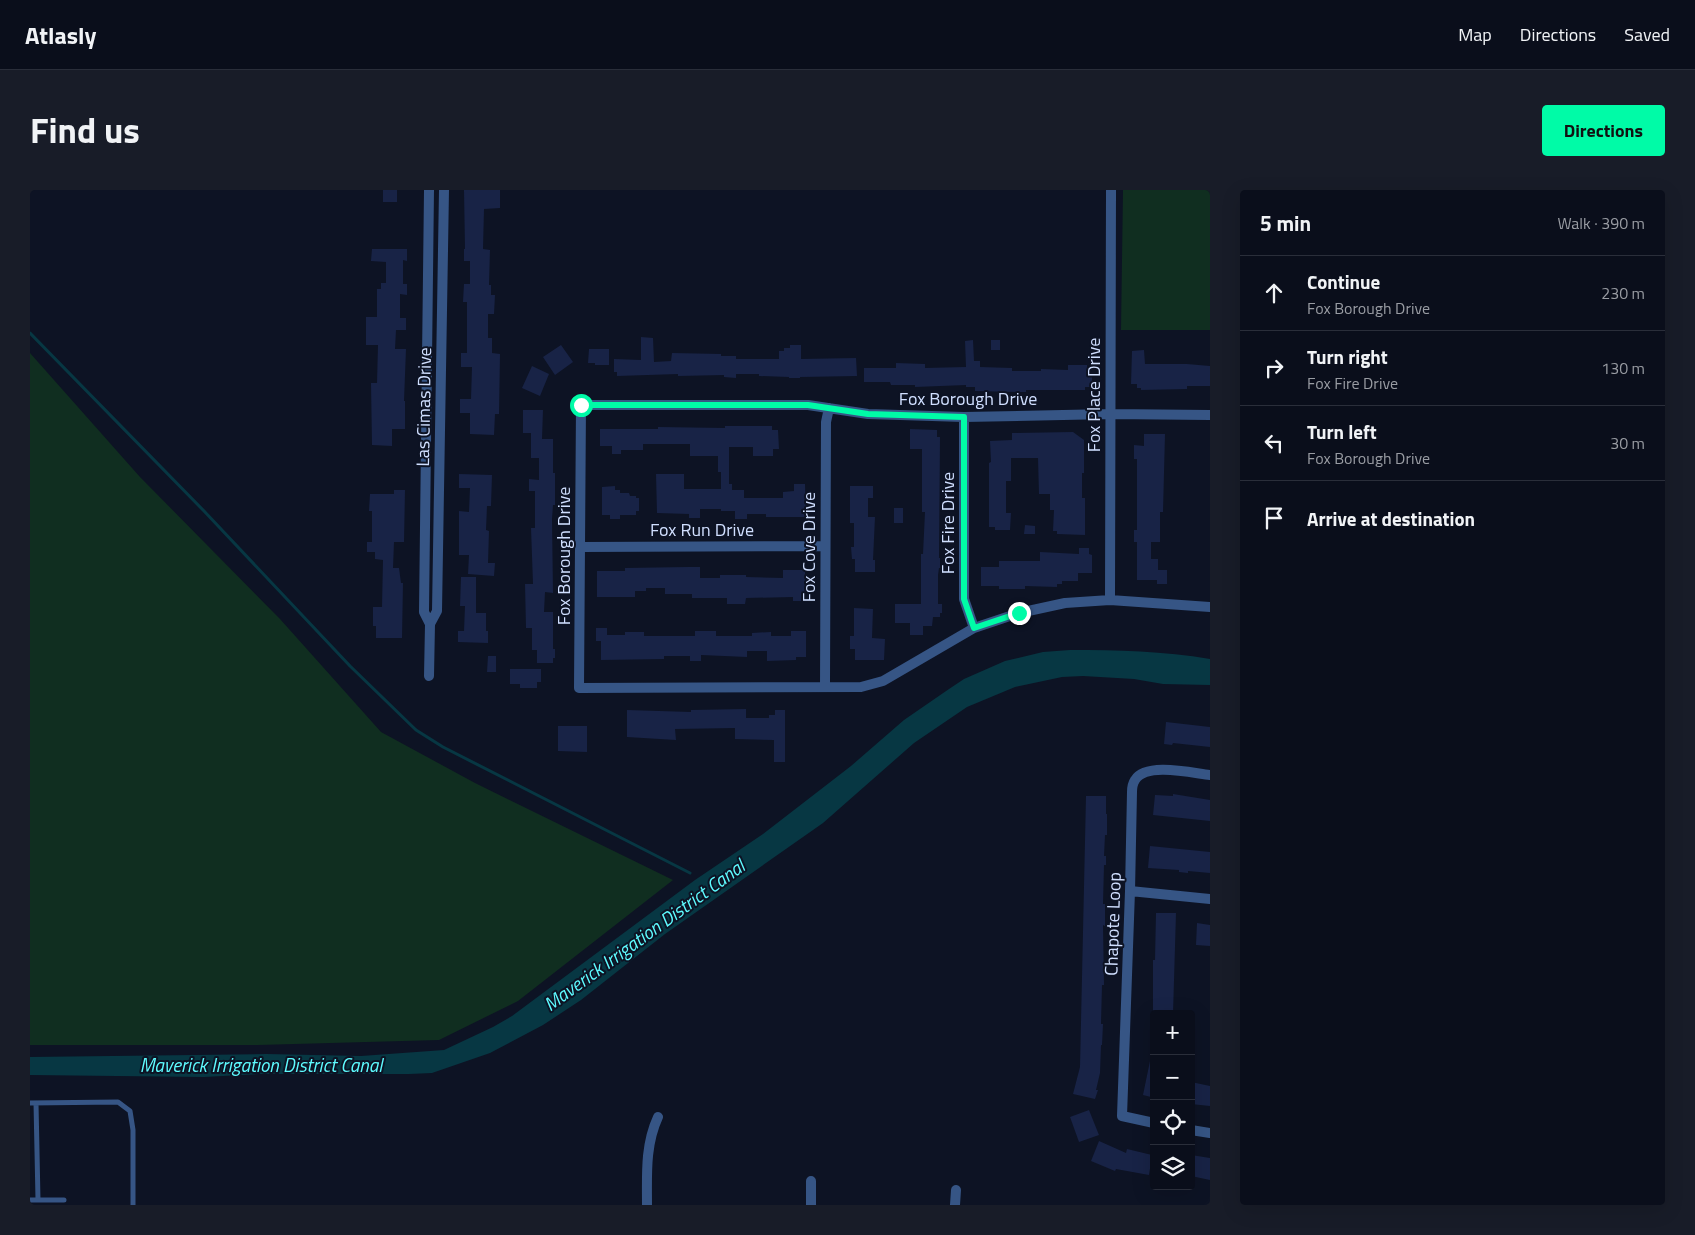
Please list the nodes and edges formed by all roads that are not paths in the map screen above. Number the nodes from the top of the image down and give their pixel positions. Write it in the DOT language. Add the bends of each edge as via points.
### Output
graph roads {
  1 [pos="1111,190"];
  2 [pos="429,194"];
  3 [pos="444,194"];
  4 [pos="429,229"];
  5 [pos="443,230"];
  6 [pos="428,264"];
  7 [pos="443,264"];
  8 [pos="428,299"];
  9 [pos="442,300"];
  10 [pos="427,335"];
  11 [pos="442,336"];
  12 [pos="427,380"];
  13 [pos="441,380"];
  14 [pos="829,408"];
  15 [pos="1110,414"];
  16 [pos="1210,415"];
  17 [pos="964,417"];
  18 [pos="426,438"];
  19 [pos="440,438"];
  20 [pos="425,492"];
  21 [pos="439,493"];
  22 [pos="580,546"];
  23 [pos="825,546"];
  24 [pos="424,552"];
  25 [pos="438,552"];
  26 [pos="1110,600"];
  27 [pos="1210,606"];
  28 [pos="430,624"];
  29 [pos="974,628"];
  30 [pos="429,676"];
  31 [pos="825,686"];
  32 [pos="1210,775"];
  33 [pos="1130,891"];
  34 [pos="1210,899"];
  35 [pos="33,1103"];
  36 [pos="658,1117"];
  37 [pos="1150,1121"];
  38 [pos="1195,1131"];
  39 [pos="1210,1133"];
  40 [pos="811,1181"];
  41 [pos="956,1190"];
  42 [pos="30,1200"];
  43 [pos="38,1200"];
  44 [pos="64,1200"];
  45 [pos="133,1205"];
  46 [pos="646,1205"];
  47 [pos="811,1205"];
  48 [pos="956,1205"];
  1 -- 15 [label="street, Fox Place Drive"];
  2 -- 3 [label="street"];
  2 -- 4 [label="street, Las Cimas Drive"];
  3 -- 5 [label="street, Las Cimas Drive"];
  4 -- 5 [label="street"];
  4 -- 6 [label="street, Las Cimas Drive"];
  5 -- 7 [label="street, Las Cimas Drive"];
  6 -- 7 [label="street"];
  6 -- 8 [label="street, Las Cimas Drive"];
  7 -- 9 [label="street, Las Cimas Drive"];
  8 -- 9 [label="street"];
  8 -- 10 [label="street, Las Cimas Drive"];
  9 -- 11 [label="street, Las Cimas Drive"];
  10 -- 11 [label="street"];
  10 -- 12 [label="street, Las Cimas Drive"];
  11 -- 13 [label="street, Las Cimas Drive"];
  12 -- 13 [label="street"];
  12 -- 18 [label="street, Las Cimas Drive"];
  13 -- 19 [label="street, Las Cimas Drive"];
  14 -- 17 [label="street, Fox Borough Drive" via="868,414"];
  14 -- 22 [label="street, Fox Borough Drive" via="808,405 581,405"];
  14 -- 23 [label="street, Fox Cove Drive" via="826,422"];
  15 -- 16 [label="street, Fox Borough Drive"];
  15 -- 17 [label="street, Fox Borough Drive"];
  15 -- 26 [label="street, Fox Place Drive"];
  17 -- 29 [label="street, Fox Fire Drive" via="964,599"];
  18 -- 19 [label="street"];
  18 -- 20 [label="street, Las Cimas Drive"];
  19 -- 21 [label="street, Las Cimas Drive"];
  20 -- 21 [label="street"];
  20 -- 24 [label="street, Las Cimas Drive"];
  21 -- 25 [label="street, Las Cimas Drive"];
  22 -- 23 [label="street, Fox Run Drive"];
  22 -- 31 [label="street, Fox Borough Drive" via="579,688"];
  23 -- 31 [label="street, Fox Cove Drive"];
  24 -- 25 [label="street"];
  24 -- 28 [label="street, Las Cimas Drive" via="424,612"];
  25 -- 28 [label="street, Las Cimas Drive" via="437,611"];
  26 -- 27 [label="street, Fox Borough Drive"];
  26 -- 29 [label="street, Fox Borough Drive" via="1065,603 1019,613"];
  28 -- 30 [label="street, Las Cimas Drive"];
  29 -- 31 [label="street, Fox Borough Drive" via="883,681 860,687"];
  32 -- 33 [label="street, Chapote Loop" via="1158,770 1135,780"];
  33 -- 34 [label="street"];
  33 -- 37 [label="street, Chapote Loop" via="1122,1116"];
  35 -- 43 [label="lane"];
  35 -- 45 [label="lane" via="118,1102 130,1111"];
  36 -- 46 [label="street" via="648,1150"];
  38 -- 39 [label="street"];
  40 -- 47 [label="street"];
  41 -- 48 [label="street"];
  42 -- 43 [label="lane"];
  43 -- 44 [label="lane"];
}
